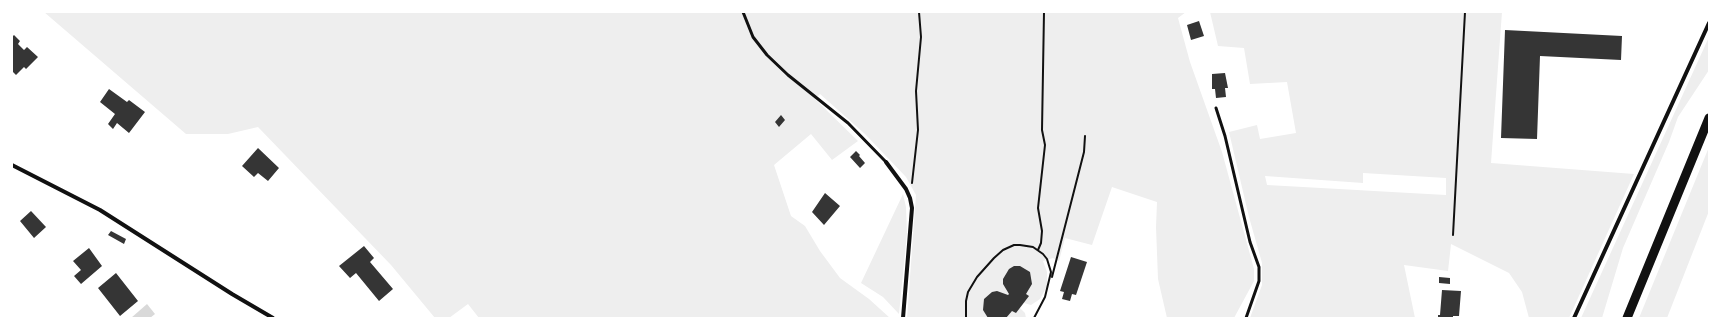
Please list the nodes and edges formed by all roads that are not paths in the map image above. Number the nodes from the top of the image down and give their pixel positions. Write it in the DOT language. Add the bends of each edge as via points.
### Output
graph roads {
  1 [pos="743,12"];
  2 [pos="1709,23"];
  3 [pos="1216,108"];
  4 [pos="1709,118"];
  5 [pos="886,162"];
  6 [pos="12,165"];
  7 [pos="273,318"];
  8 [pos="903,318"];
  9 [pos="1246,318"];
  10 [pos="1574,318"];
  11 [pos="1626,318"];
  1 -- 5 [label="lane" via="753,37 767,55 848,123"];
  2 -- 10 [label="street"];
  3 -- 9 [label="lane" via="1259,268 1259,282"];
  4 -- 11 [label="main road"];
  5 -- 8 [label="street" via="910,198 912,222"];
  6 -- 7 [label="street" via="100,210"];
}
